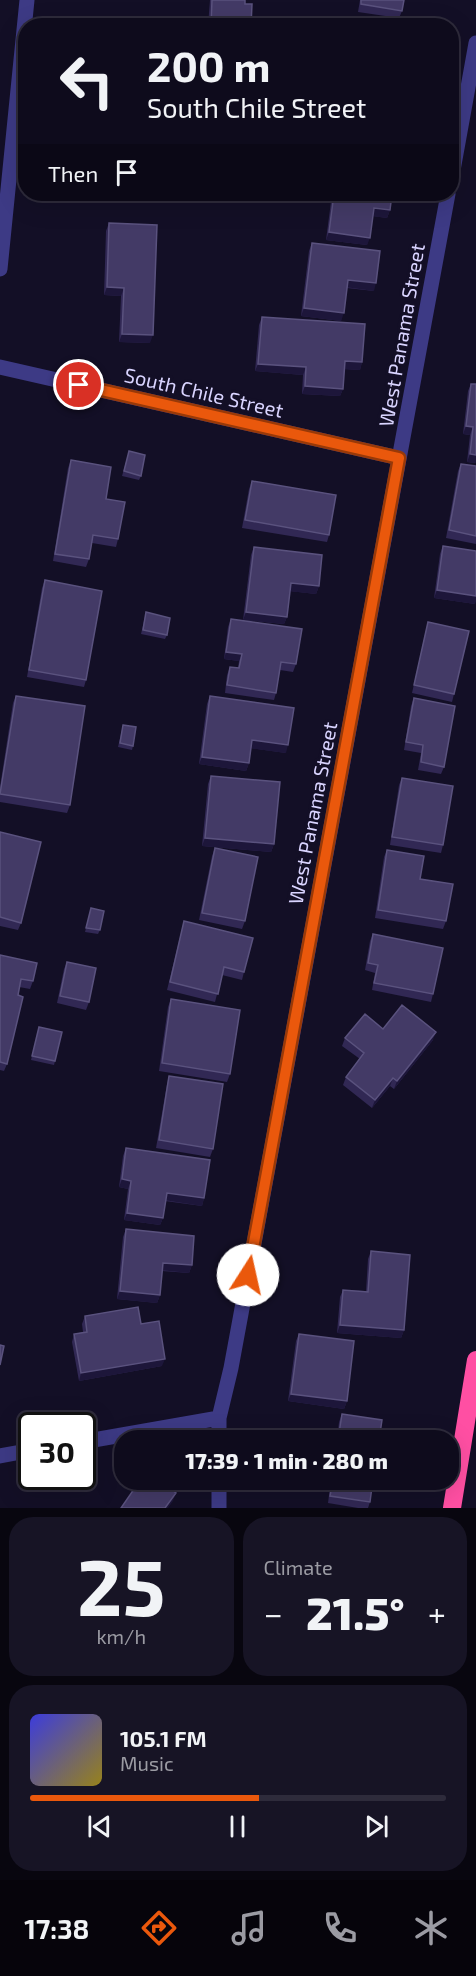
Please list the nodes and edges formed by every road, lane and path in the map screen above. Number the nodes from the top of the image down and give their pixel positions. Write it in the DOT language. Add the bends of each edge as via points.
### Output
graph roads {
  1 [pos="27,0"];
  2 [pos="25,18"];
  3 [pos="476,43"];
  4 [pos="18,90"];
  5 [pos="459,137"];
  6 [pos="447,201"];
  7 [pos="0,269"];
  8 [pos="0,367"];
  9 [pos="399,458"];
  10 [pos="476,1360"];
  11 [pos="219,1418"];
  12 [pos="219,1430"];
  13 [pos="96,1440"];
  14 [pos="18,1453"];
  15 [pos="0,1456"];
  16 [pos="219,1490"];
  17 [pos="219,1508"];
  18 [pos="452,1508"];
  1 -- 2 [label="street"];
  3 -- 5 [label="street"];
  4 -- 7 [label="street"];
  6 -- 9 [label="street, West Panama Street"];
  8 -- 9 [label="street, South Chile Street"];
  9 -- 11 [label="street, West Panama Street"];
  10 -- 18 [label="highway"];
  11 -- 12 [label="street, West Panama Street"];
  11 -- 13 [label="street"];
  14 -- 15 [label="street"];
  16 -- 17 [label="street"];
}
